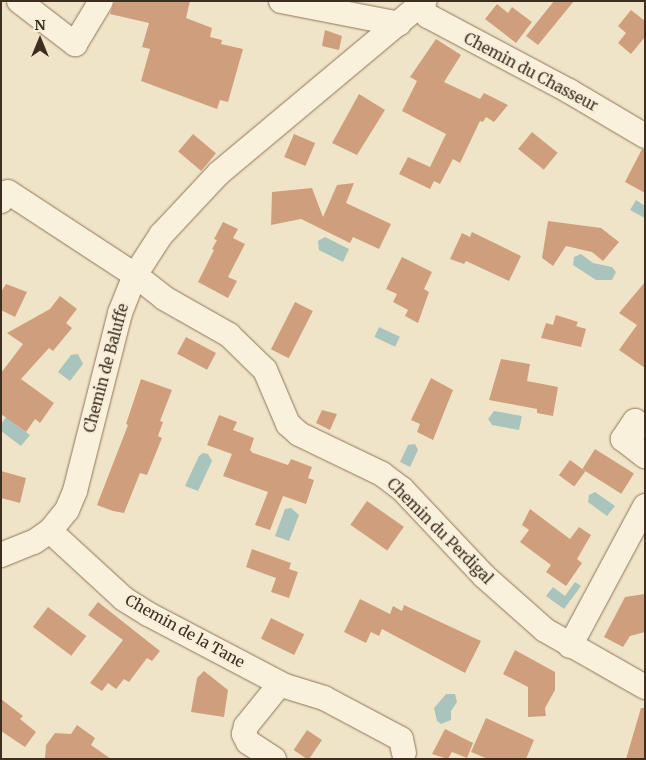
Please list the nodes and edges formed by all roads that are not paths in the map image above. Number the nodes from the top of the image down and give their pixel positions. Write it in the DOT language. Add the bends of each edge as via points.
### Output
graph roads {
  1 [pos="19,1"];
  2 [pos="101,1"];
  3 [pos="281,1"];
  4 [pos="422,4"];
  5 [pos="399,24"];
  6 [pos="645,136"];
  7 [pos="1,201"];
  8 [pos="135,275"];
  9 [pos="645,428"];
  10 [pos="645,456"];
  11 [pos="645,506"];
  12 [pos="50,531"];
  13 [pos="1,555"];
  14 [pos="570,646"];
  15 [pos="280,684"];
  16 [pos="645,687"];
  17 [pos="404,753"];
  18 [pos="274,759"];
  1 -- 2 [label="street" via="75,44"];
  3 -- 5 [label="street"];
  4 -- 5 [label="street, Chemin de Baluffe"];
  4 -- 6 [label="street, Chemin du Chasseur" via="428,16 569,91"];
  5 -- 8 [label="street, Chemin de Baluffe" via="219,173 161,235"];
  7 -- 8 [label="street, Chemin du Perdigal" via="8,192"];
  8 -- 12 [label="street, Chemin de Baluffe" via="108,351 75,490 67,510"];
  8 -- 14 [label="street, Chemin du Perdigal" via="164,298 229,335 265,370 288,424 300,434 382,474 402,489 484,576 545,630"];
  9 -- 10 [label="street" via="635,421 623,439"];
  11 -- 14 [label="street"];
  12 -- 13 [label="street, Chemin de Baluffe" via="34,542"];
  12 -- 15 [label="street, Chemin de la Tane" via="124,599"];
  14 -- 16 [label="street, Chemin du Perdigal"];
  15 -- 17 [label="street, Chemin de la Tane" via="324,698 401,739"];
  15 -- 18 [label="street" via="246,726 244,734 248,742"];
}
